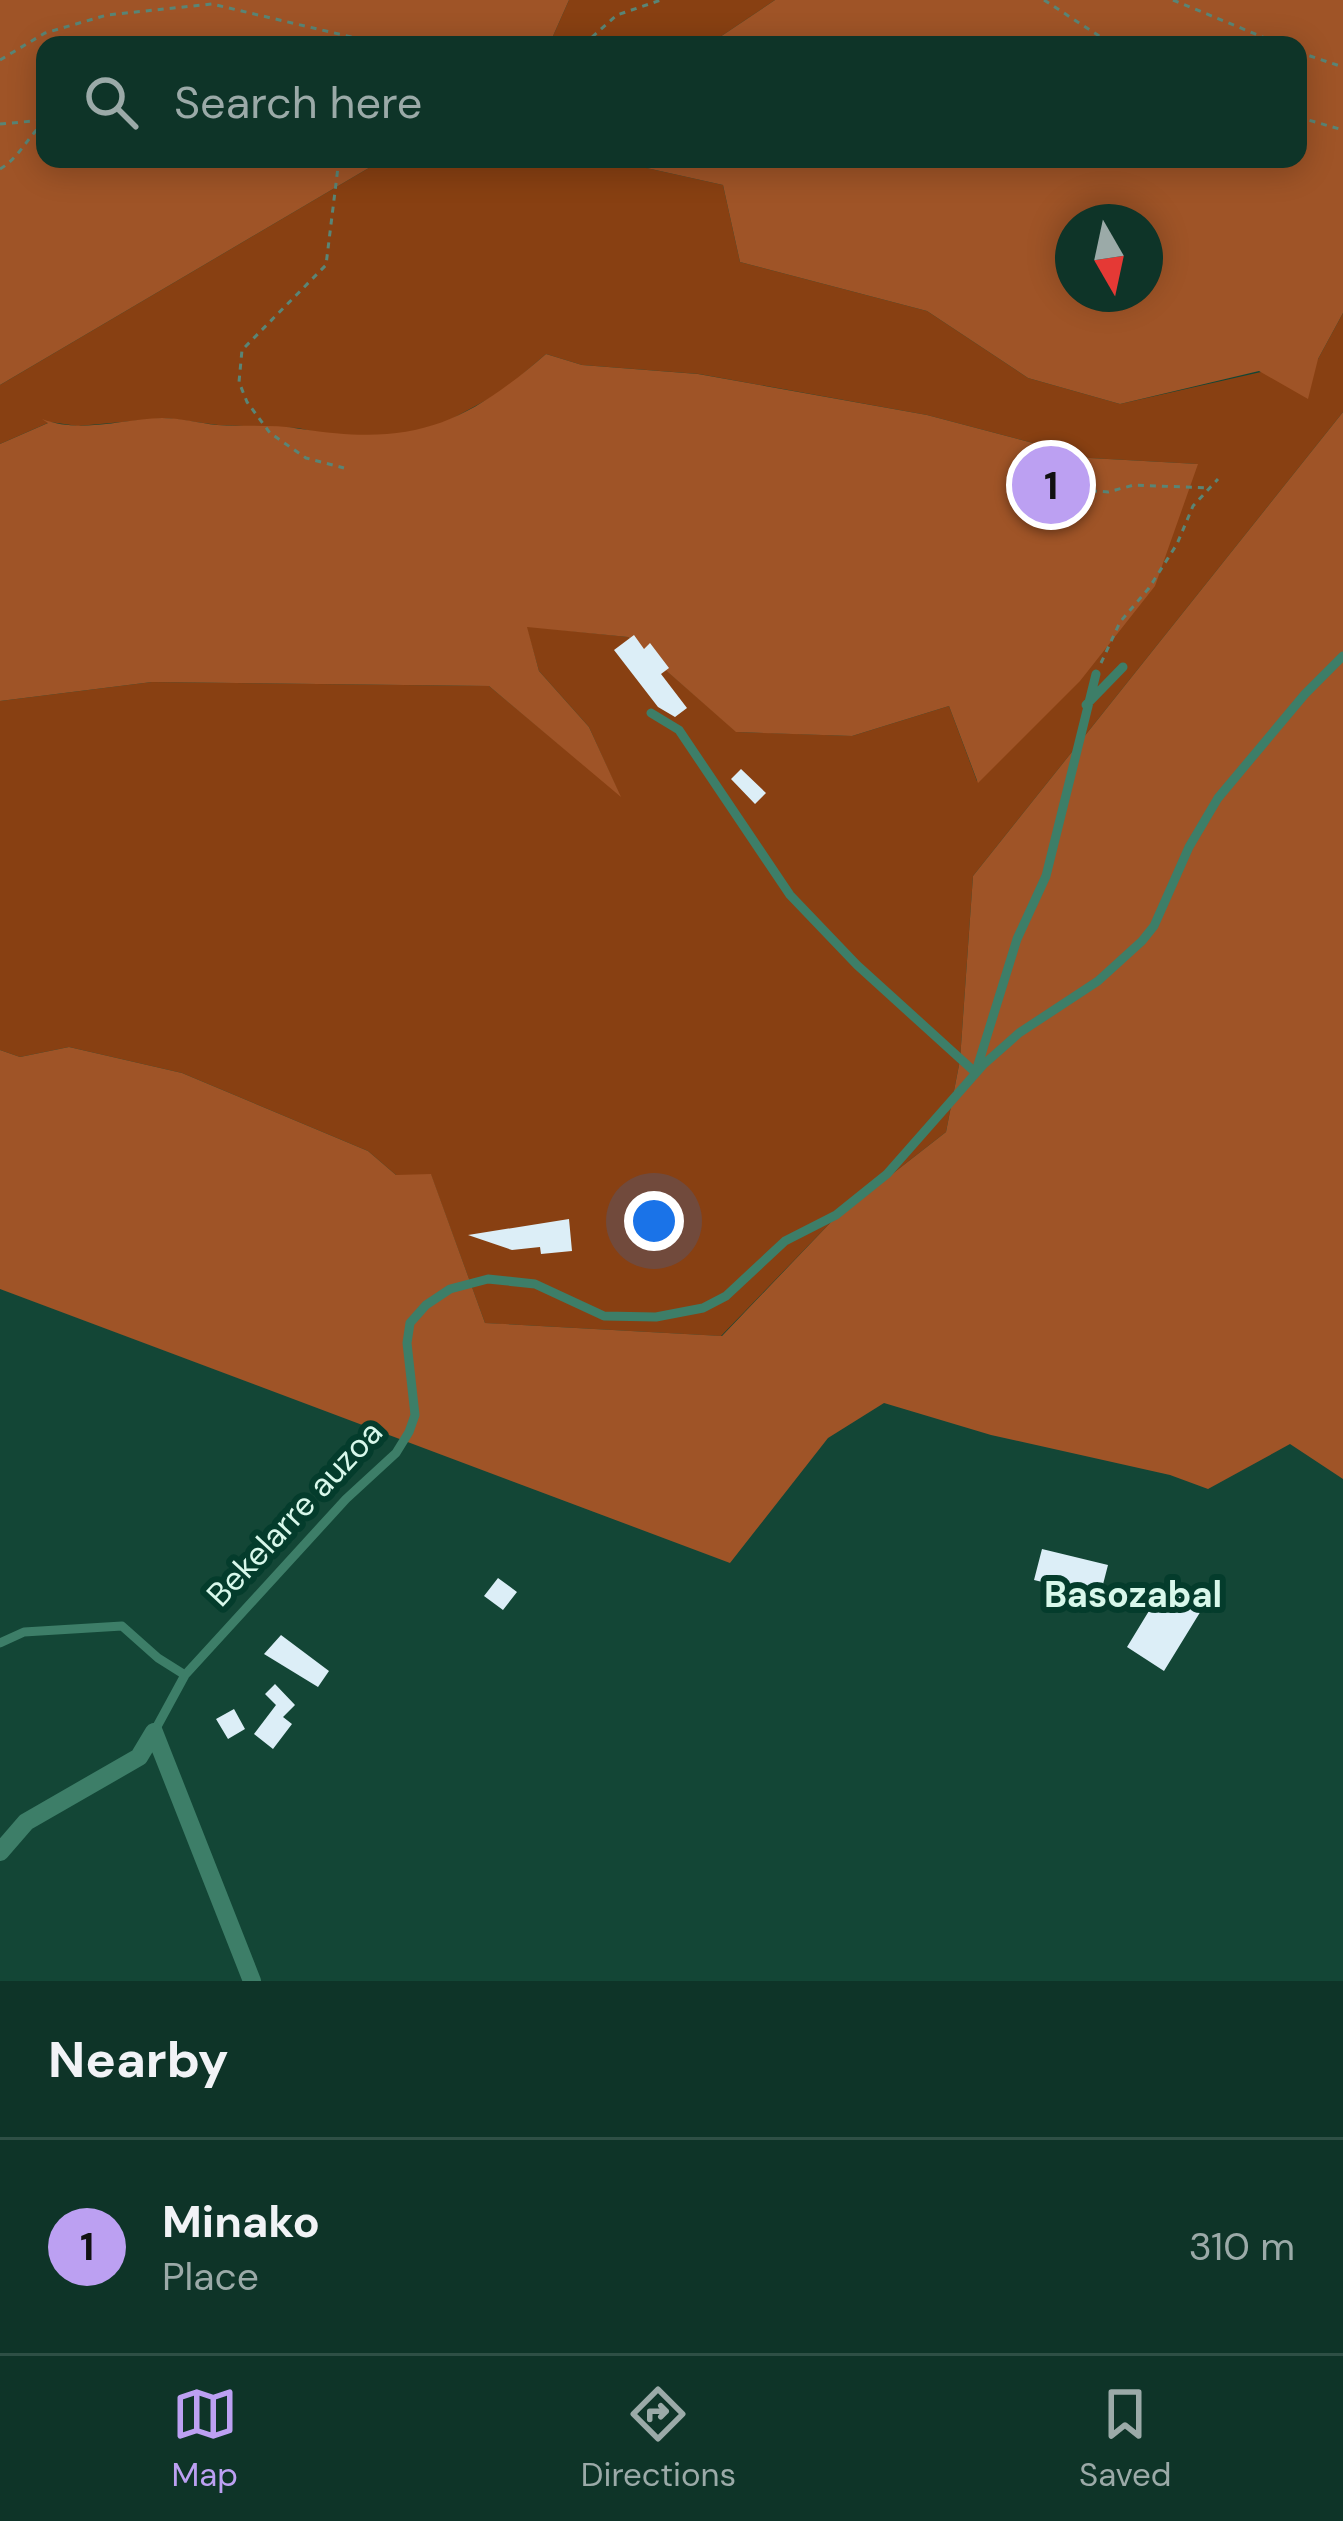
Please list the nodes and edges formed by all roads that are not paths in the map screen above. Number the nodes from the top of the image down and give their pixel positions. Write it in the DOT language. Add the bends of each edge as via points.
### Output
graph roads {
  1 [pos="1343,656"];
  2 [pos="1123,668"];
  3 [pos="1096,674"];
  4 [pos="1085,705"];
  5 [pos="651,713"];
  6 [pos="976,1073"];
  7 [pos="0,1643"];
  8 [pos="185,1676"];
  9 [pos="154,1732"];
  10 [pos="0,1852"];
  11 [pos="252,1981"];
  1 -- 6 [label="lane, Bekelarre auzoa" via="1218,798 1142,941"];
  2 -- 4 [label="lane"];
  3 -- 4 [label="lane"];
  4 -- 6 [label="lane" via="1046,876 1017,939"];
  5 -- 6 [label="lane" via="679,730 790,896"];
  6 -- 8 [label="lane, Bekelarre auzoa" via="887,1174 703,1308 604,1316 536,1284 488,1279 425,1305 410,1322 415,1415 396,1453"];
  7 -- 8 [label="lane" via="24,1632 122,1626"];
  8 -- 9 [label="lane, Bekelarre auzoa"];
  9 -- 10 [label="street, Bekelarre auzoa" via="139,1757 26,1822"];
  9 -- 11 [label="street"];
}
